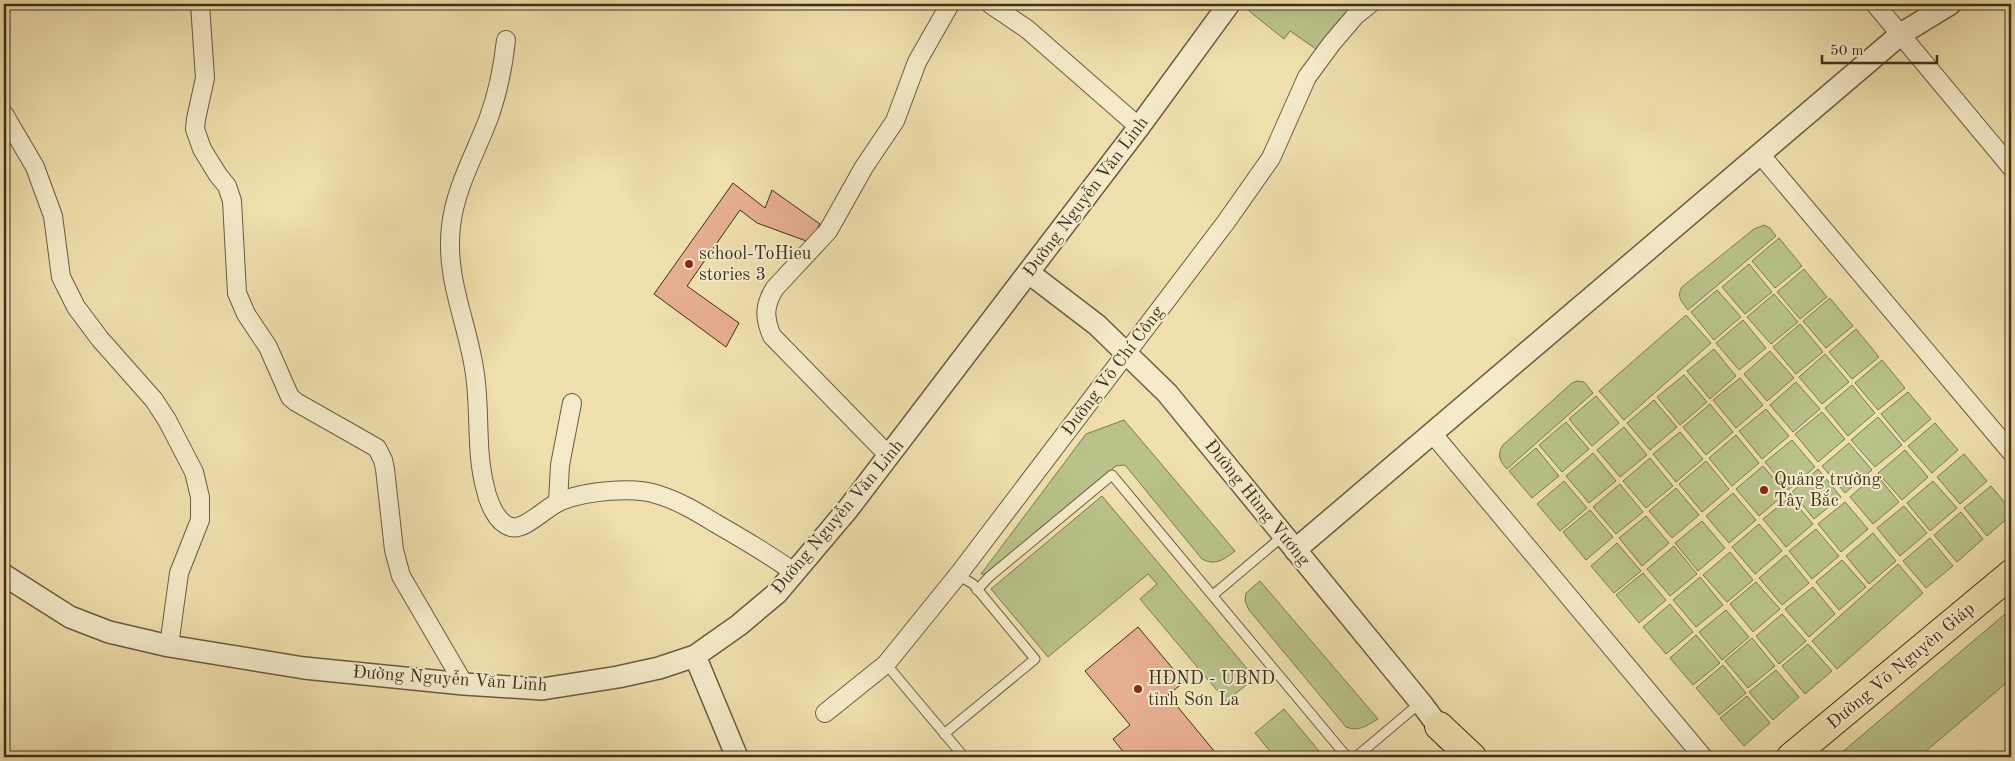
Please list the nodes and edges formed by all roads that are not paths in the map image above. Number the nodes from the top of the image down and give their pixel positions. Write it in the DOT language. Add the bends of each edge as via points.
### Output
graph roads {
  1 [pos="200,4"];
  2 [pos="950,4"];
  3 [pos="990,4"];
  4 [pos="1229,4"];
  5 [pos="1370,4"];
  6 [pos="1875,4"];
  7 [pos="1950,4"];
  8 [pos="1901,34"];
  9 [pos="506,40"];
  10 [pos="4,114"];
  11 [pos="1139,127"];
  12 [pos="1760,154"];
  13 [pos="2011,167"];
  14 [pos="1029,273"];
  15 [pos="1126,354"];
  16 [pos="572,403"];
  17 [pos="1432,433"];
  18 [pos="2011,452"];
  19 [pos="889,456"];
  20 [pos="558,502"];
  21 [pos="1289,543"];
  22 [pos="795,574"];
  23 [pos="2011,574"];
  24 [pos="4,575"];
  25 [pos="958,575"];
  26 [pos="977,590"];
  27 [pos="1213,595"];
  28 [pos="169,646"];
  29 [pos="695,656"];
  30 [pos="886,664"];
  31 [pos="464,684"];
  32 [pos="1421,703"];
  33 [pos="825,713"];
  34 [pos="1439,726"];
  35 [pos="944,734"];
  36 [pos="737,757"];
  37 [pos="964,757"];
  38 [pos="1347,757"];
  39 [pos="1356,757"];
  40 [pos="1459,757"];
  41 [pos="1472,757"];
  42 [pos="1703,757"];
  43 [pos="1791,757"];
  1 -- 31 [label="street" via="205,78 195,129 208,160 227,186 232,201 240,303 268,347 290,396 377,448 385,469 394,550 401,576"];
  2 -- 19 [label="street" via="917,62 895,121 864,167 828,231 775,288 766,307 766,322 772,336"];
  3 -- 11 [label="street" via="1027,29"];
  4 -- 11 [label="street, Đường Nguyễn Văn Linh"];
  5 -- 15 [label="street, Đường Võ Chí Công" via="1356,15 1307,77 1271,158"];
  6 -- 8 [label="street"];
  7 -- 8 [label="street"];
  8 -- 12 [label="street"];
  8 -- 13 [label="street"];
  9 -- 20 [label="street" via="498,92 461,186 451,224 452,280 474,368 481,468 489,502 496,515 512,527 522,527"];
  10 -- 28 [label="street" via="35,167 53,216 61,277 76,307 95,334 154,400 194,472 200,497 200,520 180,573"];
  11 -- 14 [label="street, Đường Nguyễn Văn Linh"];
  12 -- 17 [label="street"];
  12 -- 18 [label="street"];
  14 -- 15 [label="street, Đường Hùng Vương" via="1097,325"];
  14 -- 19 [label="street, Đường Nguyễn Văn Linh"];
  15 -- 21 [label="street, Đường Hùng Vương" via="1166,393"];
  15 -- 25 [label="street, Đường Võ Chí Công"];
  16 -- 20 [label="street" via="560,465"];
  17 -- 21 [label="street"];
  17 -- 42 [label="street"];
  19 -- 22 [label="street, Đường Nguyễn Văn Linh"];
  20 -- 22 [label="street" via="615,491 658,494 684,505 766,552"];
  21 -- 27 [label="lane"];
  21 -- 32 [label="street, Đường Hùng Vương"];
  22 -- 29 [label="street, Đường Nguyễn Văn Linh" via="739,625"];
  23 -- 43 [label="main road, Đường Võ Nguyên Giáp"];
  24 -- 28 [label="street, Đường Nguyễn Văn Linh" via="70,617 109,632"];
  25 -- 26 [label="lane"];
  25 -- 30 [label="street, Đường Võ Chí Công"];
  26 -- 27 [label="lane" via="1112,475"];
  26 -- 35 [label="lane" via="1035,659"];
  27 -- 38 [label="lane"];
  28 -- 31 [label="street, Đường Nguyễn Văn Linh" via="304,668"];
  29 -- 31 [label="street, Đường Nguyễn Văn Linh" via="660,668 542,688"];
  29 -- 36 [label="street"];
  30 -- 33 [label="street, Đường Võ Chí Công"];
  30 -- 35 [label="lane"];
  32 -- 34 [label="street, Đường Hùng Vương"];
  32 -- 39 [label="lane"];
  34 -- 40 [label="street, Đường Hùng Vương"];
  34 -- 41 [label="main road"];
  35 -- 37 [label="lane"];
}
